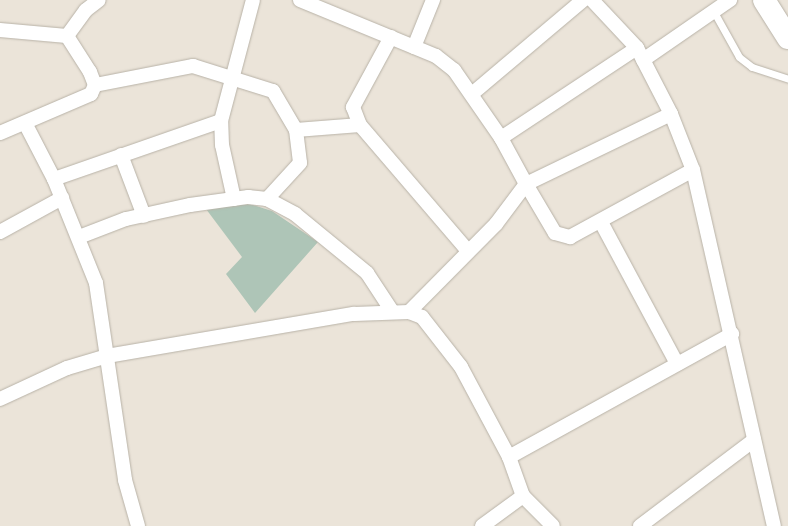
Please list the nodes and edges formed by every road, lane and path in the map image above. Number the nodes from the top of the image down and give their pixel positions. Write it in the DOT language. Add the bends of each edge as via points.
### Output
graph roads {
  1 [pos="99,0"];
  2 [pos="253,0"];
  3 [pos="300,0"];
  4 [pos="433,0"];
  5 [pos="583,0"];
  6 [pos="592,0"];
  7 [pos="730,0"];
  8 [pos="764,0"];
  9 [pos="714,12"];
  10 [pos="0,30"];
  11 [pos="67,36"];
  12 [pos="391,37"];
  13 [pos="788,38"];
  14 [pos="414,47"];
  15 [pos="637,48"];
  16 [pos="643,60"];
  17 [pos="233,76"];
  18 [pos="788,79"];
  19 [pos="95,84"];
  20 [pos="473,93"];
  21 [pos="671,114"];
  22 [pos="221,121"];
  23 [pos="24,123"];
  24 [pos="360,125"];
  25 [pos="296,130"];
  26 [pos="0,133"];
  27 [pos="501,138"];
  28 [pos="121,155"];
  29 [pos="694,170"];
  30 [pos="54,179"];
  31 [pos="526,184"];
  32 [pos="62,198"];
  33 [pos="234,199"];
  34 [pos="267,199"];
  35 [pos="144,216"];
  36 [pos="601,222"];
  37 [pos="0,232"];
  38 [pos="79,237"];
  39 [pos="468,251"];
  40 [pos="392,311"];
  41 [pos="409,312"];
  42 [pos="732,334"];
  43 [pos="106,356"];
  44 [pos="677,364"];
  45 [pos="0,399"];
  46 [pos="754,440"];
  47 [pos="509,457"];
  48 [pos="523,496"];
  49 [pos="138,526"];
  50 [pos="482,526"];
  51 [pos="553,526"];
  52 [pos="640,526"];
  53 [pos="774,526"];
  1 -- 11 [label="street" via="86,10"];
  2 -- 17 [label="street"];
  3 -- 12 [label="street"];
  4 -- 14 [label="street"];
  5 -- 20 [label="street"];
  6 -- 15 [label="street"];
  7 -- 9 [label="street"];
  8 -- 13 [label="main road"];
  9 -- 16 [label="street"];
  9 -- 18 [label="lane" via="739,57 752,67"];
  10 -- 11 [label="street"];
  11 -- 19 [label="street"];
  12 -- 14 [label="street"];
  12 -- 24 [label="street" via="353,107"];
  14 -- 20 [label="street" via="454,70"];
  15 -- 16 [label="street"];
  15 -- 27 [label="street"];
  16 -- 21 [label="street"];
  17 -- 19 [label="street" via="193,66"];
  17 -- 22 [label="street"];
  17 -- 25 [label="street" via="274,91"];
  19 -- 23 [label="street" via="91,94"];
  20 -- 27 [label="street"];
  21 -- 29 [label="street"];
  21 -- 31 [label="street"];
  22 -- 28 [label="street"];
  22 -- 33 [label="street" via="222,145"];
  23 -- 26 [label="street"];
  23 -- 30 [label="street"];
  24 -- 25 [label="street"];
  24 -- 39 [label="street"];
  25 -- 34 [label="street" via="300,163"];
  27 -- 31 [label="street"];
  28 -- 30 [label="street"];
  28 -- 35 [label="street"];
  29 -- 36 [label="street"];
  29 -- 42 [label="street"];
  30 -- 32 [label="street"];
  31 -- 36 [label="street" via="549,225 562,237"];
  31 -- 39 [label="street" via="496,224"];
  32 -- 37 [label="street"];
  32 -- 38 [label="street"];
  33 -- 34 [label="street"];
  33 -- 35 [label="street"];
  34 -- 40 [label="street" via="295,214 367,273"];
  35 -- 38 [label="street"];
  36 -- 44 [label="street"];
  38 -- 43 [label="street" via="96,283"];
  39 -- 41 [label="street"];
  40 -- 41 [label="street"];
  40 -- 43 [label="street" via="250,330"];
  41 -- 47 [label="street" via="422,317 461,367"];
  42 -- 44 [label="street"];
  42 -- 46 [label="street"];
  43 -- 45 [label="street" via="67,368"];
  43 -- 49 [label="street" via="125,480"];
  44 -- 47 [label="street"];
  46 -- 52 [label="street"];
  46 -- 53 [label="street"];
  47 -- 48 [label="street"];
  48 -- 50 [label="street"];
  48 -- 51 [label="street"];
}
